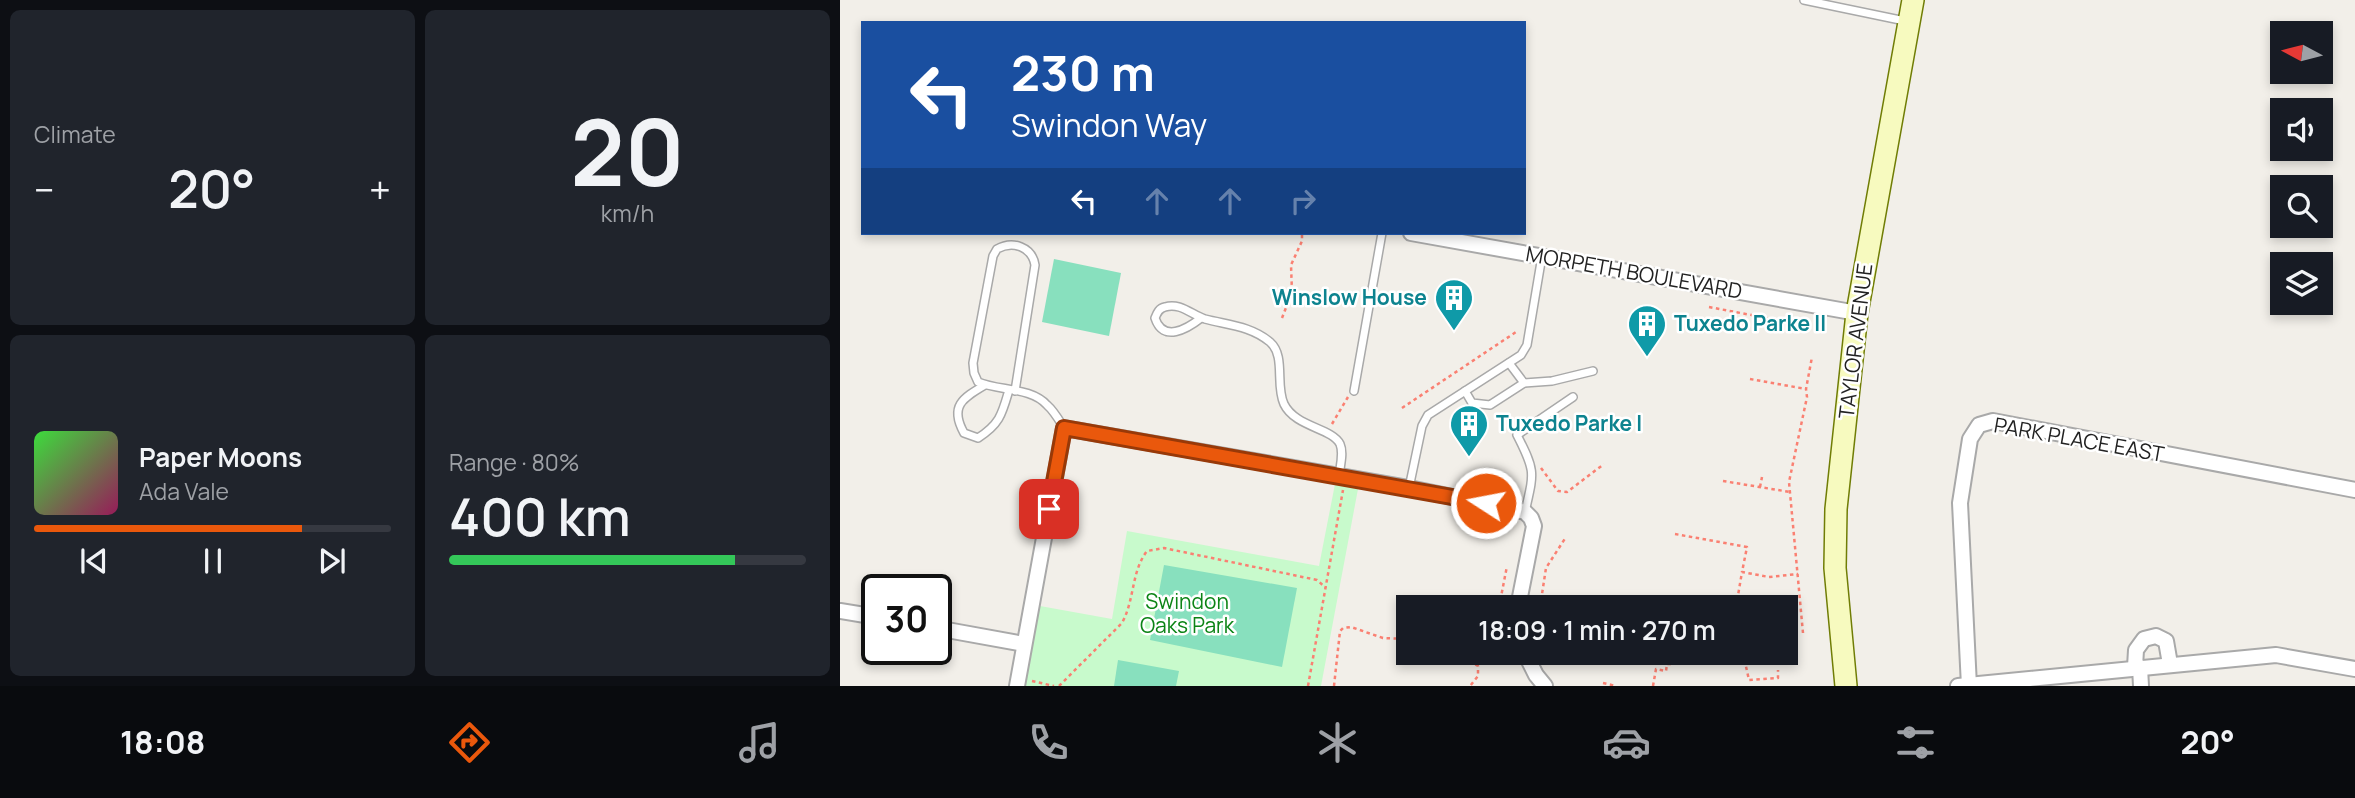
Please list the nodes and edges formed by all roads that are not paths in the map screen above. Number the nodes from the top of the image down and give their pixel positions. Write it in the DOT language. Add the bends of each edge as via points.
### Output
graph roads {
  1 [pos="1804,0"];
  2 [pos="1913,0"];
  3 [pos="1909,22"];
  4 [pos="1382,235"];
  5 [pos="1422,235"];
  6 [pos="1542,256"];
  7 [pos="1857,313"];
  8 [pos="1201,318"];
  9 [pos="1509,363"];
  10 [pos="1593,371"];
  11 [pos="1524,383"];
  12 [pos="985,385"];
  13 [pos="1012,391"];
  14 [pos="1354,391"];
  15 [pos="1465,391"];
  16 [pos="1573,397"];
  17 [pos="1064,428"];
  18 [pos="1342,476"];
  19 [pos="1409,488"];
  20 [pos="2355,490"];
  21 [pos="1525,512"];
  22 [pos="1520,595"];
  23 [pos="840,611"];
  24 [pos="861,614"];
  25 [pos="952,631"];
  26 [pos="1024,644"];
  27 [pos="2170,664"];
  28 [pos="1531,665"];
  29 [pos="2137,667"];
  30 [pos="2355,669"];
  31 [pos="1018,682"];
  32 [pos="1545,686"];
  33 [pos="1846,686"];
  34 [pos="1965,686"];
  35 [pos="2141,686"];
  1 -- 3 [label="lane"];
  2 -- 3 [label="street, TAYLOR AVENUE"];
  3 -- 7 [label="street, TAYLOR AVENUE"];
  4 -- 14 [label="lane"];
  5 -- 6 [label="street, MORPETH BOULEVARD"];
  6 -- 7 [label="street, MORPETH BOULEVARD"];
  6 -- 9 [label="lane" via="1527,345"];
  7 -- 33 [label="street, TAYLOR AVENUE" via="1836,509 1835,568"];
  8 -- 8 [label="lane" via="1166,306 1155,318 1164,331 1175,333"];
  8 -- 18 [label="lane" via="1254,331 1271,343 1277,350 1284,405 1340,444"];
  9 -- 11 [label="lane"];
  9 -- 15 [label="lane"];
  10 -- 11 [label="lane"];
  11 -- 15 [label="lane" via="1490,405 1472,403"];
  12 -- 13 [label="lane"];
  12 -- 13 [label="lane" via="965,397 958,408 957,422 964,433 978,438 992,429"];
  12 -- 13 [label="lane" via="978,382 974,363 993,256 1010,244 1028,250 1035,265"];
  13 -- 17 [label="lane" via="1046,403"];
  15 -- 19 [label="lane" via="1428,415 1422,425"];
  16 -- 21 [label="lane" via="1517,435 1533,471"];
  17 -- 18 [label="street"];
  17 -- 26 [label="street"];
  18 -- 19 [label="street"];
  19 -- 21 [label="street"];
  20 -- 34 [label="street, PARK PLACE EAST" via="1993,421 1979,425 1970,439 1960,503"];
  21 -- 22 [label="street" via="1534,526"];
  23 -- 24 [label="street"];
  25 -- 26 [label="street"];
  26 -- 31 [label="street"];
  27 -- 29 [label="street"];
  27 -- 29 [label="street" via="2166,641 2157,636 2144,639 2136,650"];
  27 -- 30 [label="street" via="2276,655"];
  28 -- 32 [label="street"];
  29 -- 34 [label="street"];
  29 -- 35 [label="street"];
}
